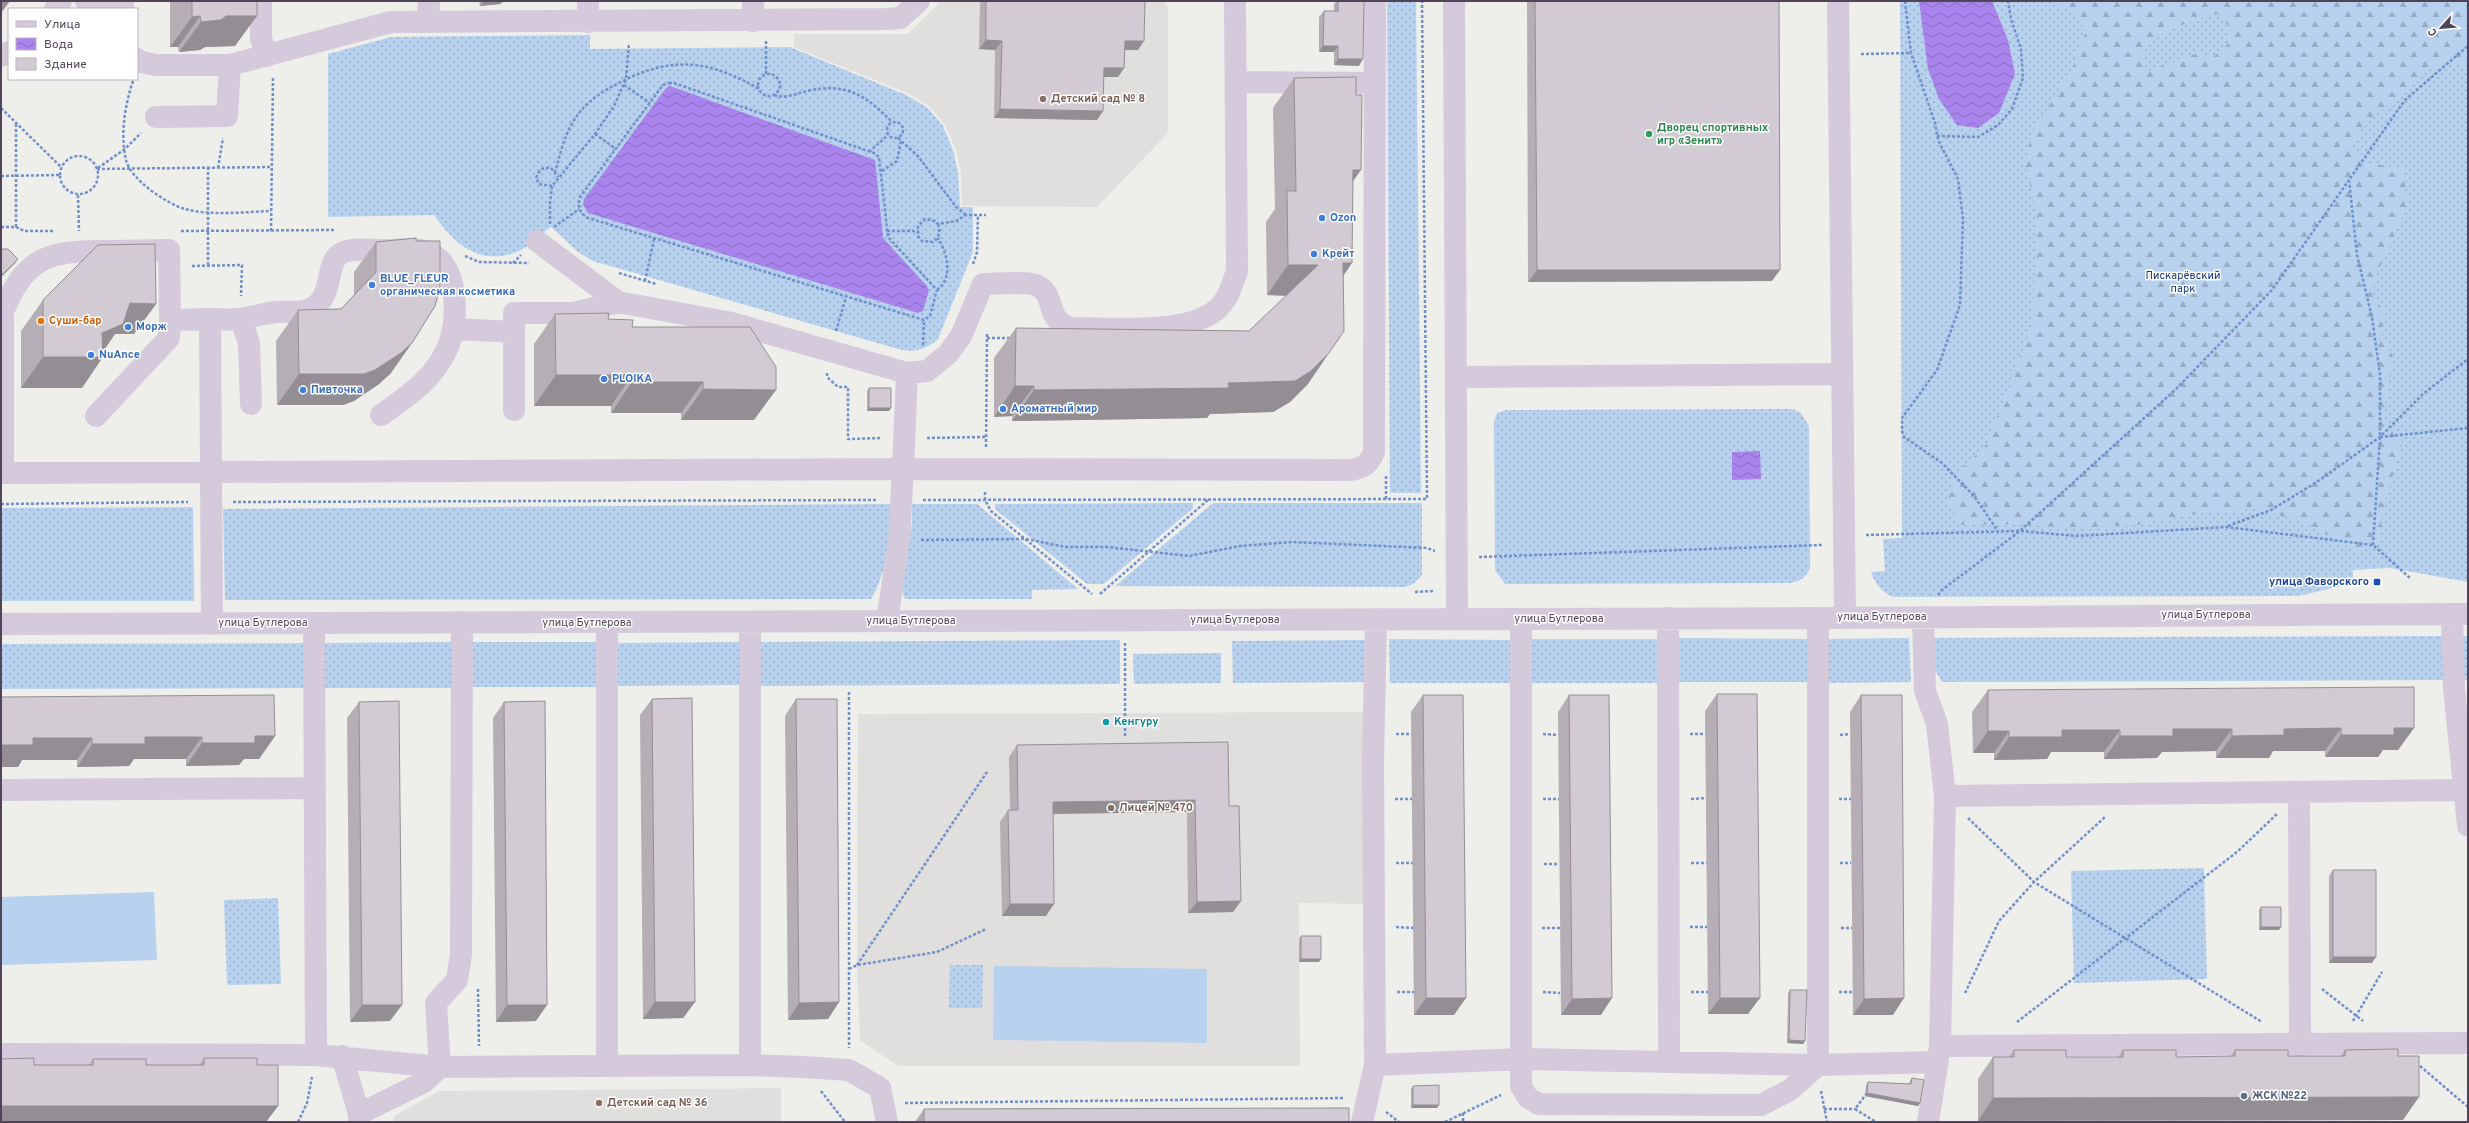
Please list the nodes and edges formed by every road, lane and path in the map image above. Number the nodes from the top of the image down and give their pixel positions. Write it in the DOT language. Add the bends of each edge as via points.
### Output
graph roads {
  1 [pos="86,1"];
  2 [pos="261,1"];
  3 [pos="919,1"];
  4 [pos="1235,1"];
  5 [pos="1375,1"];
  6 [pos="1422,1"];
  7 [pos="1454,1"];
  8 [pos="1838,1"];
  9 [pos="1905,1"];
  10 [pos="2008,1"];
  11 [pos="123,8"];
  12 [pos="428,11"];
  13 [pos="588,11"];
  14 [pos="758,14"];
  15 [pos="631,21"];
  16 [pos="2468,46"];
  17 [pos="1911,52"];
  18 [pos="1838,54"];
  19 [pos="266,56"];
  20 [pos="138,60"];
  21 [pos="230,64"];
  22 [pos="766,74"];
  23 [pos="626,79"];
  24 [pos="133,80"];
  25 [pos="1236,82"];
  26 [pos="1375,83"];
  27 [pos="624,85"];
  28 [pos="759,89"];
  29 [pos="774,95"];
  30 [pos="650,103"];
  31 [pos="1,108"];
  32 [pos="227,116"];
  33 [pos="156,117"];
  34 [pos="892,122"];
  35 [pos="16,123"];
  36 [pos="595,134"];
  37 [pos="888,135"];
  38 [pos="1937,136"];
  39 [pos="898,138"];
  40 [pos="901,141"];
  41 [pos="125,149"];
  42 [pos="616,149"];
  43 [pos="869,152"];
  44 [pos="61,167"];
  45 [pos="271,167"];
  46 [pos="208,168"];
  47 [pos="218,168"];
  48 [pos="97,169"];
  49 [pos="130,169"];
  50 [pos="882,171"];
  51 [pos="555,173"];
  52 [pos="59,175"];
  53 [pos="1,176"];
  54 [pos="16,176"];
  55 [pos="558,177"];
  56 [pos="2349,180"];
  57 [pos="552,186"];
  58 [pos="78,195"];
  59 [pos="271,211"];
  60 [pos="208,212"];
  61 [pos="966,215"];
  62 [pos="978,215"];
  63 [pos="986,215"];
  64 [pos="938,224"];
  65 [pos="1,227"];
  66 [pos="16,227"];
  67 [pos="341,230"];
  68 [pos="55,231"];
  69 [pos="71,231"];
  70 [pos="86,231"];
  71 [pos="177,231"];
  72 [pos="208,231"];
  73 [pos="270,231"];
  74 [pos="887,231"];
  75 [pos="917,231"];
  76 [pos="544,235"];
  77 [pos="938,238"];
  78 [pos="654,239"];
  79 [pos="79,241"];
  80 [pos="462,255"];
  81 [pos="531,263"];
  82 [pos="208,265"];
  83 [pos="169,266"];
  84 [pos="618,273"];
  85 [pos="645,281"];
  86 [pos="983,284"];
  87 [pos="660,285"];
  88 [pos="937,290"];
  89 [pos="846,297"];
  90 [pos="618,302"];
  91 [pos="645,307"];
  92 [pos="2,312"];
  93 [pos="210,319"];
  94 [pos="241,319"];
  95 [pos="170,320"];
  96 [pos="455,329"];
  97 [pos="988,331"];
  98 [pos="514,332"];
  99 [pos="987,338"];
  100 [pos="1015,338"];
  101 [pos="830,351"];
  102 [pos="2468,359"];
  103 [pos="907,373"];
  104 [pos="1841,374"];
  105 [pos="1458,377"];
  106 [pos="251,404"];
  107 [pos="514,410"];
  108 [pos="382,415"];
  109 [pos="96,416"];
  110 [pos="2468,428"];
  111 [pos="986,437"];
  112 [pos="2380,437"];
  113 [pos="905,438"];
  114 [pos="903,469"];
  115 [pos="986,469"];
  116 [pos="2,473"];
  117 [pos="210,473"];
  118 [pos="1209,499"];
  119 [pos="902,500"];
  120 [pos="985,500"];
  121 [pos="211,502"];
  122 [pos="1,504"];
  123 [pos="2226,527"];
  124 [pos="1998,531"];
  125 [pos="2020,531"];
  126 [pos="1872,534"];
  127 [pos="1026,539"];
  128 [pos="899,540"];
  129 [pos="2373,545"];
  130 [pos="1816,546"];
  131 [pos="1151,551"];
  132 [pos="1458,558"];
  133 [pos="2410,578"];
  134 [pos="1092,594"];
  135 [pos="1100,594"];
  136 [pos="2460,614"];
  137 [pos="1845,617"];
  138 [pos="1923,617"];
  139 [pos="1668,618"];
  140 [pos="1818,618"];
  141 [pos="1376,619"];
  142 [pos="1457,619"];
  143 [pos="1521,619"];
  144 [pos="887,621"];
  145 [pos="462,622"];
  146 [pos="750,622"];
  147 [pos="314,623"];
  148 [pos="607,623"];
  149 [pos="1,624"];
  150 [pos="212,624"];
  151 [pos="1125,641"];
  152 [pos="849,692"];
  153 [pos="1126,738"];
  154 [pos="987,772"];
  155 [pos="314,788"];
  156 [pos="1,790"];
  157 [pos="2463,790"];
  158 [pos="2299,794"];
  159 [pos="2130,795"];
  160 [pos="1945,796"];
  161 [pos="2468,826"];
  162 [pos="2034,882"];
  163 [pos="986,929"];
  164 [pos="2125,939"];
  165 [pos="857,966"];
  166 [pos="849,969"];
  167 [pos="2382,972"];
  168 [pos="476,986"];
  169 [pos="1963,997"];
  170 [pos="2267,1024"];
  171 [pos="2468,1043"];
  172 [pos="2300,1044"];
  173 [pos="2340,1044"];
  174 [pos="1987,1046"];
  175 [pos="1,1054"];
  176 [pos="1938,1054"];
  177 [pos="316,1055"];
  178 [pos="342,1056"];
  179 [pos="1522,1059"];
  180 [pos="1669,1062"];
  181 [pos="750,1065"];
  182 [pos="1375,1065"];
  183 [pos="1818,1065"];
  184 [pos="608,1066"];
  185 [pos="440,1067"];
  186 [pos="478,1067"];
  187 [pos="803,1067"];
  188 [pos="849,1070"];
  189 [pos="1521,1086"];
  190 [pos="1868,1092"];
  191 [pos="1368,1098"];
  192 [pos="1824,1109"];
  193 [pos="1855,1109"];
  194 [pos="1463,1112"];
  195 [pos="885,1113"];
  196 [pos="359,1118"];
  197 [pos="298,1122"];
  198 [pos="845,1122"];
  199 [pos="1362,1122"];
  200 [pos="1445,1122"];
  201 [pos="1463,1122"];
  202 [pos="1876,1122"];
  203 [pos="1928,1122"];
  1 -- 11 [label="street" via="123,1"];
  2 -- 19 [label="street" via="262,39"];
  3 -- 14 [label="street" via="900,18 888,19"];
  4 -- 25 [label="street"];
  5 -- 26 [label="street"];
  6 -- 118 [label="path" via="1427,499"];
  7 -- 105 [label="street"];
  8 -- 18 [label="street"];
  9 -- 17 [label="path"];
  10 -- 38 [label="path" via="2021,49 2023,78 2012,109 1998,125 1978,137"];
  12 -- 13 [label="street"];
  12 -- 19 [label="street"];
  13 -- 15 [label="street"];
  14 -- 15 [label="street"];
  14 -- 22 [label="path"];
  15 -- 23 [label="path"];
  16 -- 56 [label="path" via="2405,100"];
  17 -- 18 [label="path"];
  17 -- 38 [label="path"];
  18 -- 104 [label="street"];
  19 -- 21 [label="street"];
  19 -- 45 [label="path" via="273,65"];
  20 -- 21 [label="street" via="156,65"];
  21 -- 32 [label="street"];
  22 -- 28 [label="path" via="759,83"];
  22 -- 29 [label="path" via="772,74 780,81 780,87"];
  23 -- 27 [label="path"];
  23 -- 28 [label="path" via="651,69 682,64 734,74"];
  23 -- 51 [label="path" via="603,91 577,116 567,135"];
  24 -- 41 [label="path" via="124,112"];
  25 -- 26 [label="street"];
  25 -- 86 [label="street" via="1237,271 1230,292 1216,310 1198,322 1177,327 1070,328 1060,325 1053,315 1045,291 1035,285"];
  26 -- 115 [label="street" via="1374,452 1369,462 1361,468 1350,470"];
  27 -- 30 [label="path"];
  27 -- 36 [label="path" via="614,106"];
  28 -- 29 [label="path" via="763,94"];
  29 -- 34 [label="path" via="783,98 824,88 842,90 873,103"];
  30 -- 42 [label="path"];
  30 -- 43 [label="path" via="663,85 674,83"];
  31 -- 35 [label="path"];
  32 -- 33 [label="street"];
  32 -- 47 [label="path"];
  33 -- 41 [label="path"];
  34 -- 37 [label="path" via="886,130"];
  34 -- 39 [label="path" via="902,125 902,135"];
  35 -- 44 [label="path"];
  35 -- 54 [label="path"];
  36 -- 42 [label="path"];
  36 -- 55 [label="path"];
  37 -- 39 [label="path"];
  37 -- 43 [label="path"];
  38 -- 124 [label="path" via="1958,179 1962,203 1960,305 1937,370 1902,418 1902,431 1904,437 1942,463 1974,496"];
  39 -- 40 [label="path"];
  40 -- 50 [label="path" via="897,161"];
  40 -- 61 [label="path" via="918,156 956,207"];
  41 -- 48 [label="path"];
  41 -- 49 [label="path"];
  42 -- 78 [label="path" via="580,197 579,209 588,218"];
  43 -- 50 [label="path" via="879,157"];
  44 -- 48 [label="path" via="66,161 80,156 87,158"];
  44 -- 52 [label="path"];
  45 -- 47 [label="path"];
  45 -- 59 [label="path"];
  46 -- 47 [label="path"];
  46 -- 49 [label="path"];
  46 -- 60 [label="path"];
  48 -- 49 [label="path"];
  48 -- 58 [label="path" via="98,176 92,190"];
  49 -- 60 [label="path" via="155,194 169,203 186,209"];
  50 -- 74 [label="path"];
  51 -- 55 [label="path"];
  51 -- 57 [label="path" via="551,168 544,168 538,172 536,178 539,184"];
  52 -- 54 [label="path"];
  52 -- 58 [label="path" via="64,189"];
  53 -- 54 [label="path"];
  54 -- 66 [label="path"];
  55 -- 57 [label="path"];
  56 -- 112 [label="path" via="2356,255 2372,317 2380,375"];
  56 -- 125 [label="path" via="2272,290 2176,388"];
  57 -- 76 [label="path"];
  58 -- 79 [label="path"];
  59 -- 60 [label="path"];
  59 -- 73 [label="path"];
  60 -- 72 [label="path"];
  61 -- 62 [label="path"];
  61 -- 64 [label="path" via="956,221"];
  62 -- 63 [label="path"];
  62 -- 86 [label="path" via="977,252 967,279"];
  64 -- 75 [label="path" via="925,219"];
  64 -- 77 [label="path"];
  65 -- 66 [label="path"];
  66 -- 68 [label="path" via="24,231"];
  67 -- 73 [label="path"];
  69 -- 79 [label="path"];
  70 -- 79 [label="path"];
  71 -- 72 [label="path"];
  72 -- 73 [label="path"];
  72 -- 82 [label="path"];
  74 -- 75 [label="path"];
  74 -- 88 [label="path" via="892,242"];
  75 -- 77 [label="path" via="922,241 927,243"];
  76 -- 90 [label="street"];
  77 -- 88 [label="path" via="946,253 946,276 943,285"];
  78 -- 85 [label="path"];
  78 -- 89 [label="path"];
  79 -- 83 [label="street" via="169,250"];
  79 -- 92 [label="street" via="33,266 10,292"];
  80 -- 81 [label="path" via="480,262"];
  82 -- 83 [label="path"];
  82 -- 94 [label="path" via="242,265"];
  83 -- 95 [label="street"];
  84 -- 85 [label="path"];
  85 -- 87 [label="path"];
  85 -- 91 [label="path"];
  86 -- 103 [label="street" via="961,336 948,354 927,371"];
  88 -- 89 [label="path" via="930,316 924,320"];
  89 -- 101 [label="path"];
  90 -- 91 [label="street"];
  90 -- 98 [label="street" via="574,313 514,313"];
  91 -- 101 [label="street" via="732,323"];
  92 -- 116 [label="street"];
  93 -- 94 [label="street"];
  93 -- 95 [label="street"];
  93 -- 117 [label="street"];
  94 -- 96 [label="street" via="275,312 304,311 318,303 328,290 333,262 340,254 352,250 425,251 440,261 450,278 455,296"];
  94 -- 106 [label="street" via="249,343"];
  95 -- 109 [label="street" via="170,338"];
  96 -- 98 [label="street"];
  96 -- 108 [label="street" via="447,351 435,370 413,393"];
  97 -- 99 [label="path"];
  98 -- 107 [label="street"];
  99 -- 100 [label="path"];
  99 -- 111 [label="path"];
  101 -- 103 [label="street"];
  101 -- 113 [label="path" via="827,377 838,387 848,387 848,439"];
  102 -- 112 [label="path" via="2423,394"];
  103 -- 113 [label="street"];
  104 -- 105 [label="street"];
  104 -- 137 [label="street"];
  105 -- 132 [label="street"];
  110 -- 112 [label="path"];
  111 -- 113 [label="path"];
  111 -- 115 [label="path"];
  112 -- 123 [label="path" via="2317,482 2271,510"];
  112 -- 129 [label="path"];
  113 -- 114 [label="street"];
  114 -- 115 [label="street"];
  114 -- 117 [label="street"];
  114 -- 119 [label="street"];
  115 -- 120 [label="path"];
  116 -- 117 [label="street"];
  117 -- 121 [label="street"];
  118 -- 120 [label="path"];
  118 -- 131 [label="path"];
  119 -- 120 [label="path"];
  119 -- 121 [label="path"];
  119 -- 128 [label="street"];
  120 -- 127 [label="path" via="991,511"];
  121 -- 122 [label="path"];
  121 -- 150 [label="street"];
  123 -- 125 [label="path" via="2077,536"];
  123 -- 129 [label="path"];
  124 -- 125 [label="path"];
  124 -- 126 [label="path"];
  125 -- 138 [label="path" via="1942,590"];
  127 -- 128 [label="path"];
  127 -- 131 [label="path" via="1066,547"];
  127 -- 134 [label="path"];
  128 -- 144 [label="street"];
  129 -- 133 [label="path"];
  130 -- 132 [label="path"];
  131 -- 132 [label="path" via="1188,556 1240,546 1293,542 1427,548"];
  131 -- 135 [label="path"];
  132 -- 142 [label="street"];
  136 -- 138 [label="street, улица Бутлерова"];
  136 -- 157 [label="street" via="2454,688"];
  137 -- 138 [label="street, улица Бутлерова"];
  137 -- 140 [label="street, улица Бутлерова"];
  138 -- 160 [label="street" via="1925,691 1937,724"];
  139 -- 140 [label="street, улица Бутлерова"];
  139 -- 143 [label="street, улица Бутлерова"];
  139 -- 180 [label="street"];
  140 -- 183 [label="street"];
  141 -- 142 [label="street, улица Бутлерова"];
  141 -- 144 [label="street, улица Бутлерова"];
  141 -- 182 [label="street" via="1373,762"];
  142 -- 143 [label="street, улица Бутлерова"];
  143 -- 179 [label="street"];
  144 -- 146 [label="street, улица Бутлерова"];
  145 -- 147 [label="street, улица Бутлерова"];
  145 -- 148 [label="street, улица Бутлерова"];
  145 -- 185 [label="street" via="461,954 457,980 436,1004"];
  146 -- 148 [label="street, улица Бутлерова"];
  146 -- 181 [label="street"];
  147 -- 150 [label="street, улица Бутлерова"];
  147 -- 155 [label="street"];
  148 -- 184 [label="street"];
  149 -- 150 [label="street, улица Бутлерова"];
  151 -- 153 [label="path"];
  152 -- 166 [label="path"];
  154 -- 165 [label="path"];
  155 -- 156 [label="street"];
  155 -- 177 [label="street"];
  157 -- 158 [label="street"];
  157 -- 161 [label="street"];
  158 -- 159 [label="street"];
  158 -- 164 [label="path" via="2237,852"];
  158 -- 172 [label="street"];
  159 -- 160 [label="street"];
  159 -- 162 [label="path"];
  160 -- 162 [label="path"];
  160 -- 176 [label="street"];
  162 -- 164 [label="path"];
  162 -- 169 [label="path" via="1999,921"];
  163 -- 165 [label="path" via="937,952"];
  164 -- 170 [label="path"];
  164 -- 174 [label="path"];
  165 -- 166 [label="path"];
  166 -- 188 [label="path"];
  167 -- 173 [label="path"];
  168 -- 186 [label="path" via="479,993"];
  171 -- 173 [label="street"];
  172 -- 173 [label="street"];
  172 -- 174 [label="street"];
  174 -- 176 [label="street"];
  175 -- 177 [label="street"];
  176 -- 183 [label="street"];
  176 -- 203 [label="street"];
  177 -- 178 [label="street"];
  177 -- 197 [label="path" via="307,1103"];
  178 -- 185 [label="street"];
  178 -- 196 [label="street"];
  179 -- 180 [label="street"];
  179 -- 182 [label="street"];
  179 -- 189 [label="street"];
  180 -- 183 [label="street"];
  181 -- 184 [label="street"];
  181 -- 187 [label="street"];
  182 -- 191 [label="street"];
  183 -- 189 [label="street" via="1790,1090 1761,1105 1539,1104 1528,1098"];
  184 -- 186 [label="street"];
  185 -- 186 [label="street"];
  185 -- 196 [label="street" via="424,1082"];
  187 -- 188 [label="street"];
  187 -- 198 [label="path"];
  188 -- 195 [label="street" via="880,1088"];
  189 -- 194 [label="path"];
  190 -- 193 [label="path"];
  191 -- 195 [label="path"];
  191 -- 199 [label="street"];
  192 -- 193 [label="path"];
  193 -- 202 [label="path"];
  194 -- 200 [label="path"];
  194 -- 201 [label="path"];
}
